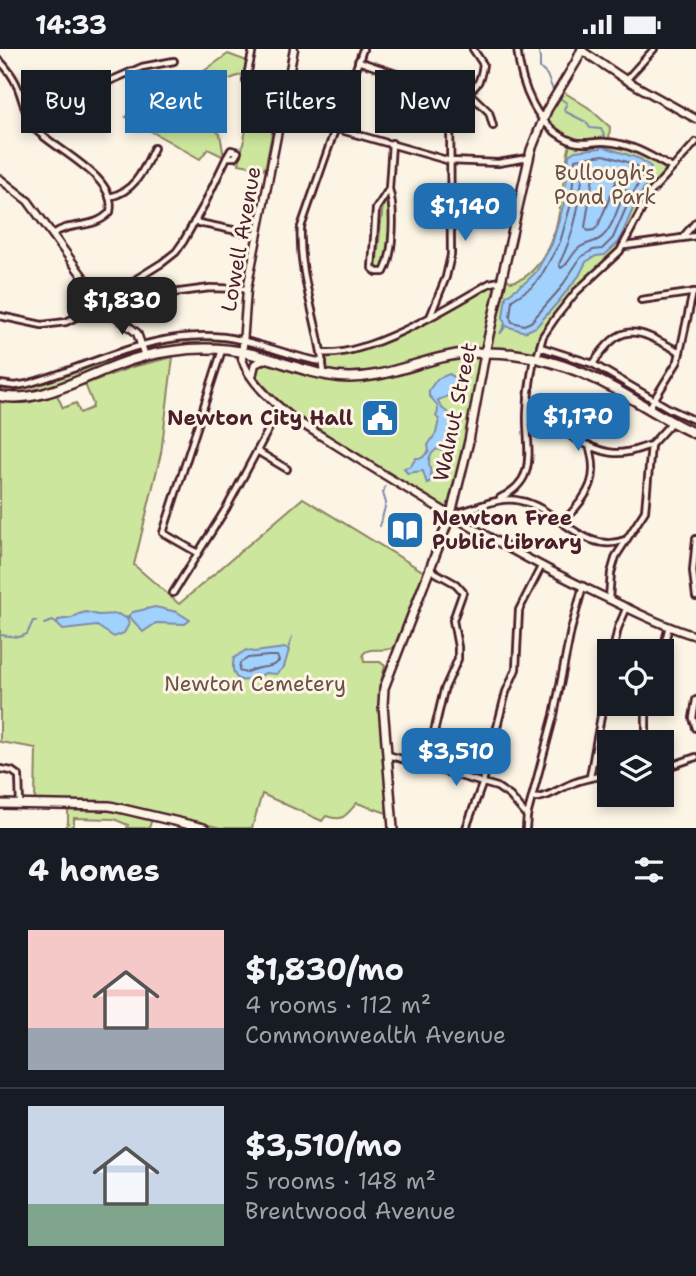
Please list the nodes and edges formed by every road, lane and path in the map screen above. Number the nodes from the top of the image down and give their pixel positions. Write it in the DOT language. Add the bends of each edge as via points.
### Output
graph roads {
  1 [pos="253,49"];
  2 [pos="363,49"];
  3 [pos="473,49"];
  4 [pos="517,49"];
  5 [pos="581,49"];
  6 [pos="654,49"];
  7 [pos="291,50"];
  8 [pos="0,61"];
  9 [pos="174,61"];
  10 [pos="358,61"];
  11 [pos="248,70"];
  12 [pos="355,70"];
  13 [pos="384,70"];
  14 [pos="111,80"];
  15 [pos="626,80"];
  16 [pos="475,86"];
  17 [pos="21,90"];
  18 [pos="475,99"];
  19 [pos="543,119"];
  20 [pos="696,119"];
  21 [pos="493,126"];
  22 [pos="41,133"];
  23 [pos="332,133"];
  24 [pos="353,133"];
  25 [pos="450,133"];
  26 [pos="696,142"];
  27 [pos="392,143"];
  28 [pos="154,148"];
  29 [pos="227,157"];
  30 [pos="528,158"];
  31 [pos="450,161"];
  32 [pos="671,168"];
  33 [pos="0,179"];
  34 [pos="389,189"];
  35 [pos="110,197"];
  36 [pos="194,222"];
  37 [pos="696,222"];
  38 [pos="53,234"];
  39 [pos="257,235"];
  40 [pos="696,236"];
  41 [pos="682,239"];
  42 [pos="624,246"];
  43 [pos="138,278"];
  44 [pos="500,281"];
  45 [pos="247,289"];
  46 [pos="694,292"];
  47 [pos="641,300"];
  48 [pos="103,304"];
  49 [pos="0,316"];
  50 [pos="430,317"];
  51 [pos="244,340"];
  52 [pos="142,345"];
  53 [pos="540,347"];
  54 [pos="222,349"];
  55 [pos="485,352"];
  56 [pos="680,352"];
  57 [pos="243,353"];
  58 [pos="322,353"];
  59 [pos="145,356"];
  60 [pos="536,358"];
  61 [pos="267,359"];
  62 [pos="323,362"];
  63 [pos="593,364"];
  64 [pos="251,375"];
  65 [pos="324,375"];
  66 [pos="0,384"];
  67 [pos="0,396"];
  68 [pos="528,396"];
  69 [pos="654,400"];
  70 [pos="280,408"];
  71 [pos="648,409"];
  72 [pos="696,421"];
  73 [pos="671,423"];
  74 [pos="696,434"];
  75 [pos="589,445"];
  76 [pos="651,446"];
  77 [pos="257,451"];
  78 [pos="287,469"];
  79 [pos="499,499"];
  80 [pos="451,514"];
  81 [pos="563,523"];
  82 [pos="628,539"];
  83 [pos="696,539"];
  84 [pos="198,553"];
  85 [pos="541,567"];
  86 [pos="429,569"];
  87 [pos="583,586"];
  88 [pos="173,593"];
  89 [pos="696,597"];
  90 [pos="609,599"];
  91 [pos="626,607"];
  92 [pos="669,626"];
  93 [pos="696,636"];
  94 [pos="616,639"];
  95 [pos="666,639"];
  96 [pos="696,700"];
  97 [pos="601,716"];
  98 [pos="696,728"];
  99 [pos="387,755"];
  100 [pos="696,757"];
  101 [pos="674,765"];
  102 [pos="426,766"];
  103 [pos="0,769"];
  104 [pos="597,776"];
  105 [pos="590,777"];
  106 [pos="483,782"];
  107 [pos="534,798"];
  108 [pos="0,804"];
  109 [pos="20,805"];
  110 [pos="527,816"];
  111 [pos="204,828"];
  112 [pos="393,828"];
  113 [pos="466,828"];
  114 [pos="526,828"];
  1 -- 11 [label="street"];
  2 -- 10 [label="street"];
  3 -- 16 [label="street" via="483,64"];
  4 -- 19 [label="street" via="525,87"];
  5 -- 15 [label="street"];
  5 -- 19 [label="main road, Walnut Street"];
  6 -- 15 [label="street"];
  7 -- 39 [label="street, Lowell Avenue"];
  8 -- 17 [label="street"];
  9 -- 14 [label="street" via="142,67"];
  10 -- 12 [label="street"];
  10 -- 13 [label="street"];
  15 -- 20 [label="street"];
  18 -- 21 [label="street" via="489,112"];
  19 -- 30 [label="main road, Walnut Street"];
  19 -- 32 [label="street" via="572,141 621,144"];
  22 -- 35 [label="street" via="92,172"];
  23 -- 58 [label="street" via="301,227"];
  24 -- 27 [label="street"];
  25 -- 31 [label="street"];
  26 -- 32 [label="street"];
  27 -- 31 [label="street"];
  27 -- 34 [label="street"];
  28 -- 35 [label="street" via="128,190"];
  29 -- 36 [label="street"];
  30 -- 31 [label="street" via="498,163"];
  30 -- 44 [label="main road, Walnut Street"];
  31 -- 50 [label="street" via="452,255"];
  32 -- 42 [label="street" via="645,201"];
  33 -- 38 [label="street" via="28,201"];
  34 -- 34 [label="street" via="393,207 388,262 384,272 377,272 372,268 376,209"];
  35 -- 38 [label="street" via="110,212 102,220"];
  36 -- 39 [label="street"];
  36 -- 43 [label="street" via="176,252"];
  37 -- 41 [label="street"];
  38 -- 48 [label="street"];
  39 -- 45 [label="street, Lowell Avenue"];
  40 -- 41 [label="street"];
  41 -- 42 [label="street"];
  42 -- 53 [label="street" via="569,299"];
  43 -- 45 [label="street" via="172,293"];
  43 -- 48 [label="street"];
  44 -- 50 [label="street"];
  44 -- 55 [label="main road, Walnut Street"];
  45 -- 51 [label="street, Lowell Avenue"];
  46 -- 47 [label="street"];
  46 -- 56 [label="street"];
  48 -- 49 [label="street" via="54,325"];
  48 -- 52 [label="street" via="137,333"];
  50 -- 58 [label="street" via="352,351"];
  51 -- 52 [label="street" via="196,336"];
  51 -- 57 [label="street, Lowell Avenue"];
  51 -- 62 [label="street"];
  52 -- 59 [label="street"];
  52 -- 66 [label="street" via="31,383"];
  53 -- 60 [label="street"];
  53 -- 63 [label="street"];
  54 -- 57 [label="main road"];
  54 -- 59 [label="main road"];
  54 -- 84 [label="street" via="163,530 164,536"];
  55 -- 60 [label="main road"];
  55 -- 65 [label="main road" via="449,356 371,376"];
  55 -- 80 [label="main road, Walnut Street"];
  56 -- 63 [label="street" via="643,334 622,333"];
  56 -- 69 [label="street"];
  57 -- 61 [label="main road"];
  57 -- 64 [label="street"];
  58 -- 62 [label="street"];
  59 -- 67 [label="main road" via="33,395"];
  60 -- 68 [label="street"];
  60 -- 71 [label="main road" via="589,376"];
  61 -- 64 [label="street" via="255,364"];
  61 -- 65 [label="main road"];
  62 -- 65 [label="street"];
  63 -- 69 [label="street"];
  64 -- 70 [label="street"];
  68 -- 75 [label="street" via="542,415"];
  68 -- 79 [label="street" via="528,466 516,489"];
  69 -- 71 [label="street"];
  69 -- 72 [label="street"];
  70 -- 77 [label="street"];
  70 -- 80 [label="street"];
  71 -- 73 [label="main road"];
  73 -- 74 [label="main road"];
  73 -- 76 [label="street"];
  75 -- 76 [label="street" via="622,453"];
  75 -- 81 [label="street" via="592,484"];
  76 -- 82 [label="street" via="645,511"];
  77 -- 78 [label="street"];
  77 -- 84 [label="street"];
  79 -- 80 [label="street"];
  79 -- 81 [label="street" via="531,504"];
  80 -- 85 [label="street"];
  80 -- 86 [label="main road, Walnut Street"];
  81 -- 82 [label="street" via="596,542"];
  82 -- 90 [label="street" via="613,565"];
  83 -- 89 [label="street"];
  84 -- 88 [label="street"];
  85 -- 87 [label="street"];
  85 -- 106 [label="street" via="519,610 516,669 503,700"];
  86 -- 99 [label="main road, Walnut Street" via="384,688"];
  86 -- 102 [label="street" via="463,592 453,620 458,659 444,690"];
  87 -- 90 [label="street"];
  87 -- 107 [label="street"];
  90 -- 91 [label="street"];
  91 -- 92 [label="street"];
  91 -- 94 [label="street"];
  92 -- 93 [label="street"];
  92 -- 95 [label="street"];
  96 -- 98 [label="street"];
  97 -- 105 [label="street"];
  99 -- 102 [label="street"];
  99 -- 112 [label="main road, Walnut Street"];
  100 -- 101 [label="street"];
  102 -- 106 [label="street"];
  103 -- 109 [label="street" via="19,776"];
  104 -- 105 [label="street"];
  105 -- 107 [label="street"];
  106 -- 110 [label="street" via="503,791"];
  106 -- 113 [label="street"];
  107 -- 110 [label="street"];
  108 -- 109 [label="main road"];
  109 -- 111 [label="main road" via="110,806"];
  110 -- 114 [label="street"];
}
